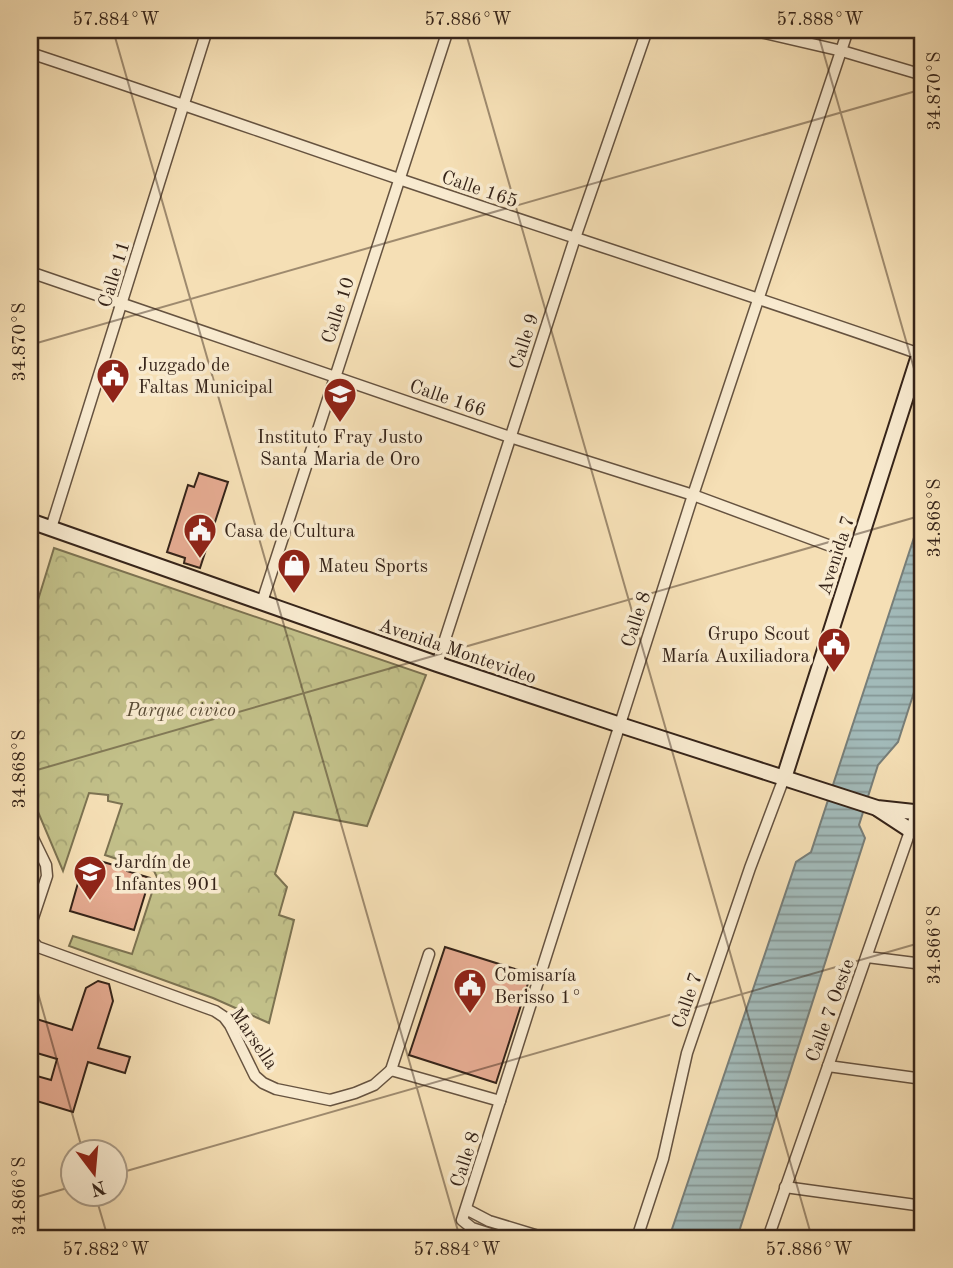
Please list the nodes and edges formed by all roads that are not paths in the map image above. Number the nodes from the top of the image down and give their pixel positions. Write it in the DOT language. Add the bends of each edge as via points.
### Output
graph roads {
  1 [pos="206,30"];
  2 [pos="448,30"];
  3 [pos="647,30"];
  4 [pos="752,30"];
  5 [pos="848,30"];
  6 [pos="842,51"];
  7 [pos="30,53"];
  8 [pos="923,75"];
  9 [pos="184,104"];
  10 [pos="398,179"];
  11 [pos="575,238"];
  12 [pos="30,272"];
  13 [pos="759,298"];
  14 [pos="122,304"];
  15 [pos="922,349"];
  16 [pos="334,377"];
  17 [pos="510,436"];
  18 [pos="693,495"];
  19 [pos="30,521"];
  20 [pos="51,528"];
  21 [pos="855,555"];
  22 [pos="262,602"];
  23 [pos="437,664"];
  24 [pos="620,725"];
  25 [pos="784,778"];
  26 [pos="923,794"];
  27 [pos="877,808"];
  28 [pos="920,813"];
  29 [pos="30,832"];
  30 [pos="916,832"];
  31 [pos="30,929"];
  32 [pos="429,954"];
  33 [pos="867,957"];
  34 [pos="923,964"];
  35 [pos="828,1066"];
  36 [pos="391,1070"];
  37 [pos="923,1079"];
  38 [pos="500,1101"];
  39 [pos="785,1187"];
  40 [pos="923,1206"];
  41 [pos="466,1209"];
  42 [pos="503,1238"];
  43 [pos="545,1238"];
  44 [pos="637,1238"];
  45 [pos="768,1238"];
  1 -- 9 [label="street, Calle 11"];
  2 -- 10 [label="street, Calle 10"];
  3 -- 11 [label="street, Calle 9"];
  4 -- 6 [label="street"];
  5 -- 6 [label="street, Calle 8"];
  6 -- 8 [label="street"];
  6 -- 13 [label="street, Calle 8"];
  7 -- 9 [label="street, Calle 165"];
  9 -- 10 [label="street, Calle 165"];
  9 -- 14 [label="street, Calle 11"];
  10 -- 11 [label="street, Calle 165"];
  10 -- 16 [label="street, Calle 10"];
  11 -- 13 [label="street, Calle 165"];
  11 -- 17 [label="street, Calle 9"];
  12 -- 14 [label="street, Calle 166"];
  13 -- 15 [label="street, Calle 165"];
  13 -- 18 [label="street, Calle 8"];
  14 -- 16 [label="street, Calle 166"];
  14 -- 20 [label="street, Calle 11"];
  15 -- 21 [label="main road, Avenida 7"];
  16 -- 17 [label="street, Calle 166"];
  16 -- 22 [label="street, Calle 10"];
  17 -- 18 [label="street, Calle 166"];
  17 -- 23 [label="street, Calle 9"];
  18 -- 21 [label="street, Calle 166"];
  18 -- 24 [label="street, Calle 8"];
  19 -- 20 [label="main road, Avenida Montevideo"];
  20 -- 22 [label="main road, Avenida Montevideo"];
  21 -- 25 [label="main road, Avenida 7"];
  22 -- 23 [label="main road, Avenida Montevideo"];
  23 -- 24 [label="main road, Avenida Montevideo"];
  24 -- 25 [label="main road, Avenida Montevideo"];
  24 -- 38 [label="street, Calle 8"];
  25 -- 27 [label="main road, Avenida Montevideo"];
  25 -- 44 [label="street, Calle 7" via="687,1053 663,1159"];
  26 -- 28 [label="street, Calle 7 Oeste"];
  27 -- 28 [label="main road, Avenida Montevideo"];
  27 -- 30 [label="main road, Avenida Montevideo"];
  28 -- 30 [label="street, Calle 7 Oeste"];
  29 -- 31 [label="street, Marsella" via="47,876"];
  30 -- 33 [label="street, Calle 7 Oeste"];
  31 -- 36 [label="street, Marsella" via="30,939 38,947 215,1011 230,1025 255,1076 276,1089 330,1100 374,1085"];
  32 -- 36 [label="street"];
  33 -- 34 [label="street"];
  33 -- 35 [label="street, Calle 7 Oeste"];
  35 -- 37 [label="street"];
  35 -- 39 [label="street, Calle 7 Oeste"];
  36 -- 38 [label="street"];
  38 -- 41 [label="street, Calle 8"];
  39 -- 40 [label="street"];
  39 -- 45 [label="street, Calle 7 Oeste"];
  41 -- 42 [label="street, Calle 8" via="463,1220 472,1228"];
  41 -- 43 [label="street"];
}
